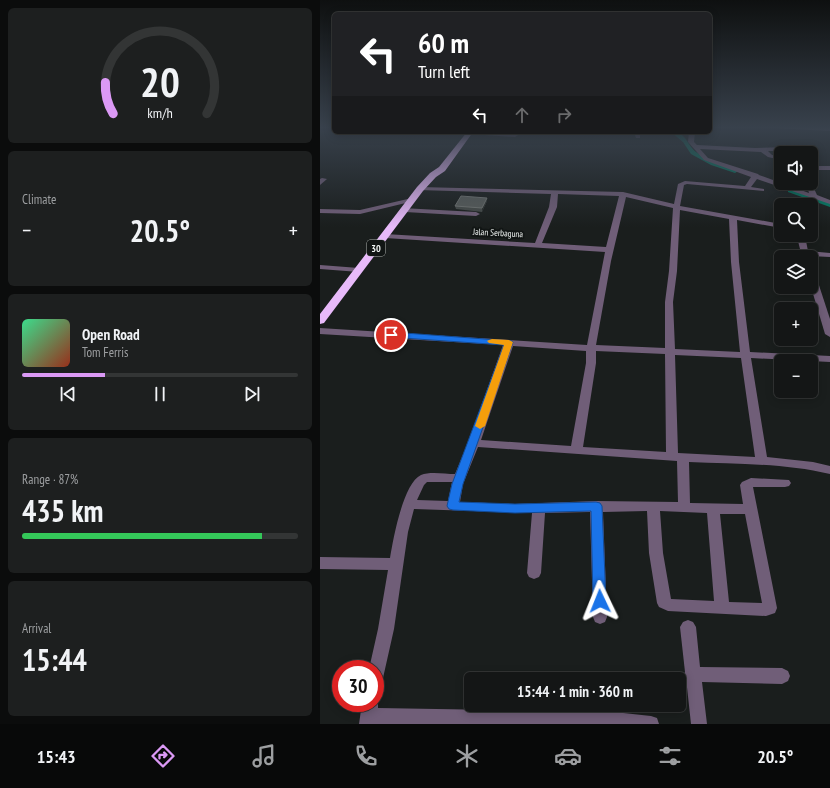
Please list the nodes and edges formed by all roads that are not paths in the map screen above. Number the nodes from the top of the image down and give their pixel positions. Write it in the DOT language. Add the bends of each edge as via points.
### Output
graph roads {
  1 [pos="448,160"];
  2 [pos="708,160"];
  3 [pos="818,168"];
  4 [pos="830,168"];
  5 [pos="754,177"];
  6 [pos="747,188"];
  7 [pos="420,189"];
  8 [pos="762,190"];
  9 [pos="812,190"];
  10 [pos="555,192"];
  11 [pos="623,194"];
  12 [pos="814,196"];
  13 [pos="412,200"];
  14 [pos="830,202"];
  15 [pos="677,207"];
  16 [pos="405,210"];
  17 [pos="320,211"];
  18 [pos="476,214"];
  19 [pos="733,218"];
  20 [pos="774,225"];
  21 [pos="385,236"];
  22 [pos="538,245"];
  23 [pos="610,250"];
  24 [pos="818,255"];
  25 [pos="830,255"];
  26 [pos="320,268"];
  27 [pos="359,270"];
  28 [pos="818,294"];
  29 [pos="320,321"];
  30 [pos="320,331"];
  31 [pos="830,334"];
  32 [pos="509,342"];
  33 [pos="591,347"];
  34 [pos="669,351"];
  35 [pos="746,354"];
  36 [pos="830,359"];
  37 [pos="474,443"];
  38 [pos="576,451"];
  39 [pos="678,457"];
  40 [pos="762,461"];
  41 [pos="830,472"];
  42 [pos="460,478"];
  43 [pos="785,483"];
  44 [pos="409,504"];
  45 [pos="453,506"];
  46 [pos="596,506"];
  47 [pos="653,506"];
  48 [pos="684,507"];
  49 [pos="539,509"];
  50 [pos="750,509"];
  51 [pos="713,510"];
  52 [pos="320,564"];
  53 [pos="397,564"];
  54 [pos="534,574"];
  55 [pos="722,608"];
  56 [pos="600,617"];
  57 [pos="688,627"];
  58 [pos="379,660"];
  59 [pos="692,674"];
  60 [pos="782,676"];
  61 [pos="369,714"];
  62 [pos="651,724"];
  63 [pos="699,724"];
  1 -- 7 [label="highway, 30" via="442,169"];
  2 -- 5 [label="street"];
  3 -- 4 [label="street"];
  5 -- 6 [label="street"];
  5 -- 12 [label="street"];
  6 -- 8 [label="street"];
  6 -- 15 [label="street" via="683,182"];
  7 -- 10 [label="street"];
  7 -- 13 [label="highway, 30"];
  9 -- 12 [label="street"];
  10 -- 11 [label="street"];
  10 -- 22 [label="street" via="553,207"];
  11 -- 15 [label="street"];
  11 -- 23 [label="street"];
  12 -- 14 [label="street"];
  13 -- 16 [label="highway, 30"];
  13 -- 17 [label="street" via="360,212"];
  15 -- 19 [label="street"];
  15 -- 34 [label="street" via="673,271 668,302"];
  16 -- 18 [label="street"];
  16 -- 21 [label="highway, 30"];
  19 -- 20 [label="street"];
  19 -- 35 [label="street" via="735,262"];
  21 -- 22 [label="street, Jalan Serbaguna"];
  21 -- 27 [label="highway, 30"];
  22 -- 23 [label="street, Jalan Serbaguna"];
  23 -- 33 [label="street"];
  24 -- 25 [label="street"];
  26 -- 27 [label="street"];
  27 -- 29 [label="highway, 30"];
  28 -- 31 [label="street"];
  30 -- 32 [label="street"];
  32 -- 33 [label="street"];
  32 -- 37 [label="street"];
  33 -- 34 [label="street"];
  33 -- 38 [label="street" via="591,363"];
  34 -- 35 [label="street"];
  34 -- 39 [label="street"];
  35 -- 36 [label="street"];
  35 -- 40 [label="street"];
  37 -- 38 [label="street"];
  37 -- 42 [label="street"];
  38 -- 39 [label="street"];
  39 -- 40 [label="street"];
  39 -- 48 [label="street"];
  40 -- 41 [label="street" via="813,466"];
  42 -- 44 [label="street" via="425,478 419,482"];
  42 -- 45 [label="street"];
  43 -- 50 [label="street" via="748,483 746,485"];
  44 -- 45 [label="street"];
  44 -- 53 [label="street" via="401,532"];
  45 -- 49 [label="street"];
  46 -- 47 [label="street"];
  46 -- 49 [label="street"];
  46 -- 56 [label="street"];
  47 -- 48 [label="street"];
  47 -- 55 [label="street" via="656,553 664,603 668,606"];
  48 -- 51 [label="street"];
  49 -- 54 [label="street"];
  50 -- 51 [label="street"];
  50 -- 55 [label="street" via="770,608"];
  51 -- 55 [label="street"];
  52 -- 53 [label="street"];
  53 -- 58 [label="street"];
  57 -- 59 [label="street"];
  59 -- 60 [label="street"];
  59 -- 63 [label="street"];
  61 -- 62 [label="street" via="614,720"];
}
